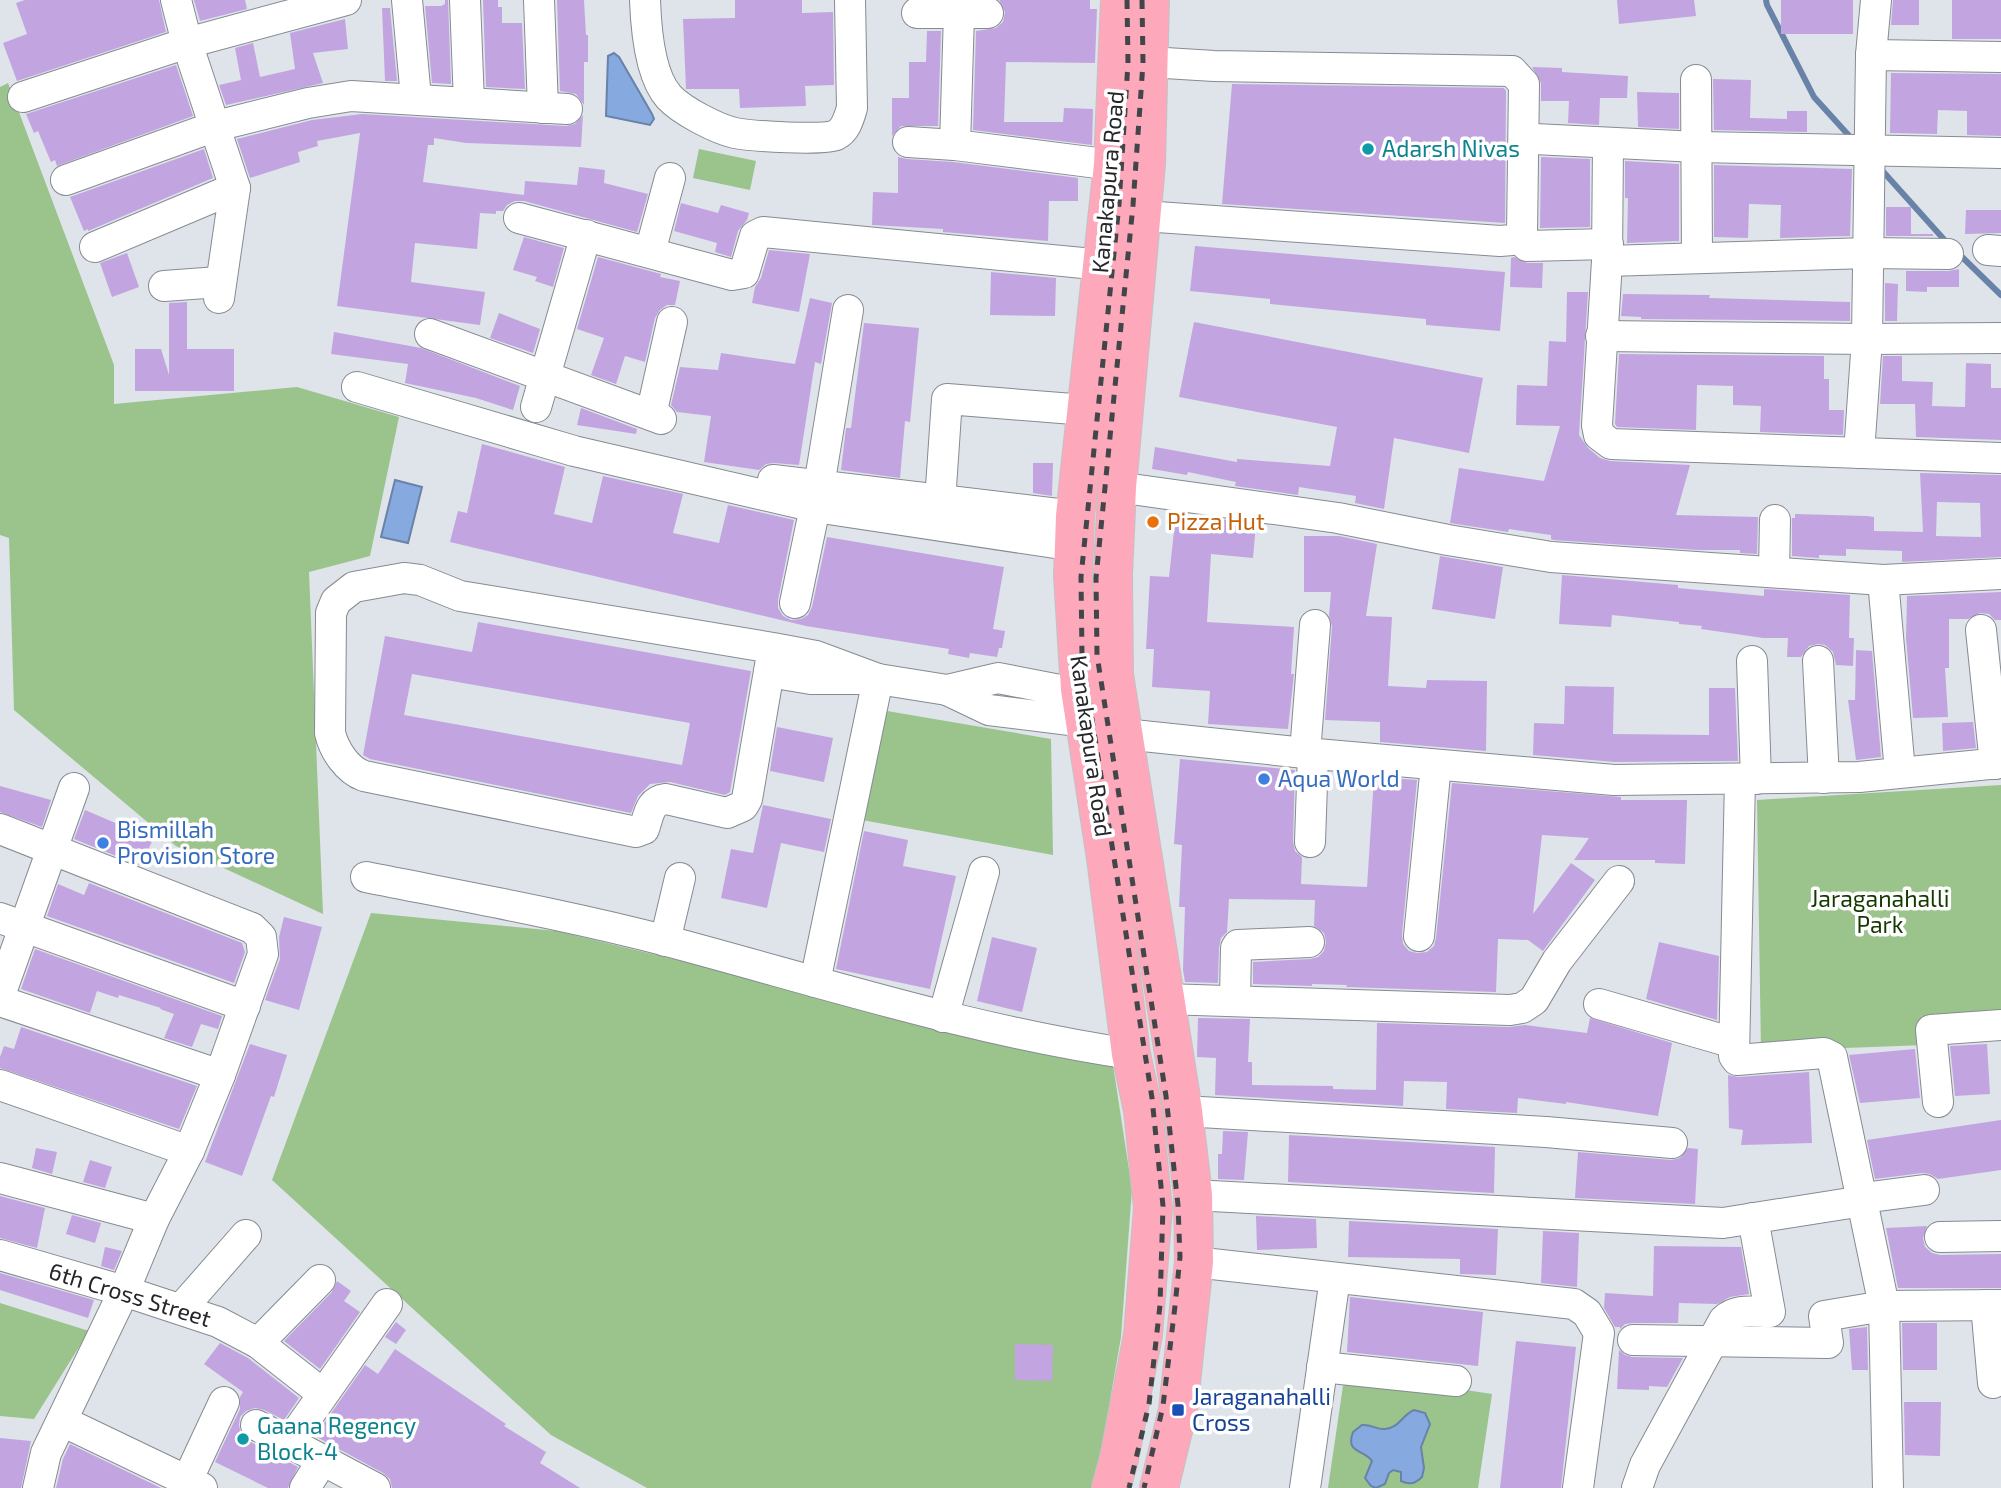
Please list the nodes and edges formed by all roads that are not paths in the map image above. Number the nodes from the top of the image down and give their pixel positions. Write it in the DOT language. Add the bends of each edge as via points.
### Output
graph roads {
  1 [pos="176,0"];
  2 [pos="346,0"];
  3 [pos="407,0"];
  4 [pos="465,0"];
  5 [pos="539,0"];
  6 [pos="645,0"];
  7 [pos="850,0"];
  8 [pos="1121,0"];
  9 [pos="1150,0"];
  10 [pos="1876,0"];
  11 [pos="917,13"];
  12 [pos="958,13"];
  13 [pos="988,13"];
  14 [pos="187,43"];
  15 [pos="1871,55"];
  16 [pos="2001,57"];
  17 [pos="1149,62"];
  18 [pos="1696,80"];
  19 [pos="23,97"];
  20 [pos="416,99"];
  21 [pos="469,103"];
  22 [pos="216,126"];
  23 [pos="1534,139"];
  24 [pos="908,142"];
  25 [pos="1608,144"];
  26 [pos="955,145"];
  27 [pos="1698,147"];
  28 [pos="1869,152"];
  29 [pos="2001,153"];
  30 [pos="1113,165"];
  31 [pos="670,178"];
  32 [pos="66,180"];
  33 [pos="235,188"];
  34 [pos="519,218"];
  35 [pos="586,234"];
  36 [pos="1131,245"];
  37 [pos="1527,246"];
  38 [pos="95,247"];
  39 [pos="650,252"];
  40 [pos="1607,253"];
  41 [pos="1868,253"];
  42 [pos="1948,254"];
  43 [pos="1492,257"];
  44 [pos="1697,258"];
  45 [pos="164,286"];
  46 [pos="848,310"];
  47 [pos="672,322"];
  48 [pos="430,334"];
  49 [pos="1601,336"];
  50 [pos="1867,339"];
  51 [pos="1990,339"];
  52 [pos="547,378"];
  53 [pos="357,387"];
  54 [pos="536,407"];
  55 [pos="1086,410"];
  56 [pos="1860,453"];
  57 [pos="2001,458"];
  58 [pos="770,480"];
  59 [pos="1117,487"];
  60 [pos="817,497"];
  61 [pos="940,502"];
  62 [pos="1775,520"];
  63 [pos="1075,531"];
  64 [pos="1774,572"];
  65 [pos="2001,574"];
  66 [pos="1883,580"];
  67 [pos="794,603"];
  68 [pos="1315,625"];
  69 [pos="1981,630"];
  70 [pos="771,660"];
  71 [pos="1752,661"];
  72 [pos="1818,661"];
  73 [pos="878,679"];
  74 [pos="1082,704"];
  75 [pos="1124,734"];
  76 [pos="1309,754"];
  77 [pos="1998,764"];
  78 [pos="1436,765"];
  79 [pos="1900,772"];
  80 [pos="1824,778"];
  81 [pos="1748,779"];
  82 [pos="74,788"];
  83 [pos="0,829"];
  84 [pos="1310,842"];
  85 [pos="52,848"];
  86 [pos="984,872"];
  87 [pos="366,877"];
  88 [pos="680,877"];
  89 [pos="1619,881"];
  90 [pos="12,922"];
  91 [pos="1419,936"];
  92 [pos="665,941"];
  93 [pos="1309,942"];
  94 [pos="815,982"];
  95 [pos="0,995"];
  96 [pos="1165,999"];
  97 [pos="0,1001"];
  98 [pos="1235,1001"];
  99 [pos="1599,1004"];
  100 [pos="245,1006"];
  101 [pos="943,1017"];
  102 [pos="2001,1025"];
  103 [pos="1734,1043"];
  104 [pos="1131,1054"];
  105 [pos="220,1075"];
  106 [pos="0,1085"];
  107 [pos="1938,1102"];
  108 [pos="1183,1111"];
  109 [pos="1672,1143"];
  110 [pos="189,1151"];
  111 [pos="0,1178"];
  112 [pos="1924,1190"];
  113 [pos="1193,1195"];
  114 [pos="1863,1200"];
  115 [pos="1753,1218"];
  116 [pos="154,1219"];
  117 [pos="246,1235"];
  118 [pos="2001,1236"];
  119 [pos="1940,1237"];
  120 [pos="0,1255"];
  121 [pos="1194,1262"];
  122 [pos="1335,1278"];
  123 [pos="320,1280"];
  124 [pos="124,1291"];
  125 [pos="387,1304"];
  126 [pos="1994,1305"];
  127 [pos="1884,1306"];
  128 [pos="181,1308"];
  129 [pos="1633,1340"];
  130 [pos="1712,1342"];
  131 [pos="258,1343"];
  132 [pos="1322,1367"];
  133 [pos="1456,1381"];
  134 [pos="1993,1382"];
  135 [pos="323,1394"];
  136 [pos="224,1402"];
  137 [pos="62,1421"];
  138 [pos="256,1424"];
  139 [pos="289,1443"];
  140 [pos="322,1461"];
  141 [pos="195,1484"];
  142 [pos="38,1488"];
  143 [pos="305,1488"];
  144 [pos="375,1488"];
  145 [pos="1111,1488"];
  146 [pos="1158,1488"];
  147 [pos="1305,1488"];
  148 [pos="1578,1488"];
  149 [pos="1637,1488"];
  150 [pos="1888,1488"];
  1 -- 14 [label="street"];
  2 -- 14 [label="street"];
  3 -- 20 [label="street"];
  4 -- 21 [label="street"];
  5 -- 21 [label="street" via="555,108"];
  6 -- 7 [label="street" via="652,55 670,98 735,133 818,138 836,136 847,125 852,108"];
  8 -- 30 [label="highway, Kanakapura Road"];
  9 -- 17 [label="highway, Kanakapura Road"];
  10 -- 15 [label="street"];
  11 -- 12 [label="street"];
  12 -- 13 [label="street"];
  12 -- 26 [label="street"];
  14 -- 19 [label="street"];
  14 -- 22 [label="street"];
  15 -- 16 [label="street"];
  15 -- 28 [label="street"];
  17 -- 36 [label="highway, Kanakapura Road" via="1146,164"];
  17 -- 36 [label="street" via="1513,71 1524,84 1522,233 1500,241"];
  18 -- 27 [label="street"];
  20 -- 21 [label="street"];
  20 -- 22 [label="street" via="351,96"];
  22 -- 32 [label="street"];
  22 -- 33 [label="street"];
  23 -- 25 [label="street"];
  24 -- 26 [label="street"];
  25 -- 27 [label="street"];
  25 -- 40 [label="street"];
  26 -- 30 [label="street"];
  27 -- 28 [label="street"];
  27 -- 44 [label="street"];
  28 -- 29 [label="street"];
  28 -- 41 [label="street"];
  30 -- 36 [label="highway, Kanakapura Road"];
  31 -- 39 [label="street"];
  33 -- 38 [label="street"];
  33 -- 45 [label="street" via="219,290"];
  34 -- 35 [label="street"];
  35 -- 39 [label="street"];
  35 -- 52 [label="street"];
  36 -- 39 [label="street" via="763,232 755,236 744,273 739,275"];
  36 -- 43 [label="street"];
  36 -- 55 [label="highway, Kanakapura Road"];
  36 -- 59 [label="highway, Kanakapura Road"];
  37 -- 40 [label="street"];
  40 -- 44 [label="street"];
  40 -- 49 [label="street"];
  41 -- 42 [label="street"];
  41 -- 44 [label="street"];
  41 -- 50 [label="street"];
  46 -- 60 [label="street"];
  47 -- 52 [label="street" via="656,417"];
  48 -- 52 [label="street"];
  49 -- 50 [label="street"];
  49 -- 56 [label="street" via="1597,425 1599,435 1611,444"];
  50 -- 51 [label="street"];
  50 -- 56 [label="street"];
  52 -- 54 [label="street"];
  53 -- 60 [label="street" via="574,451"];
  55 -- 61 [label="street" via="947,399"];
  55 -- 63 [label="highway, Kanakapura Road"];
  56 -- 57 [label="street"];
  58 -- 60 [label="street"];
  59 -- 64 [label="street" via="1338,518 1550,557"];
  59 -- 75 [label="highway, Kanakapura Road" via="1112,574 1114,675"];
  60 -- 61 [label="street"];
  60 -- 63 [label="street"];
  60 -- 67 [label="street"];
  61 -- 63 [label="street"];
  62 -- 64 [label="street"];
  63 -- 74 [label="highway, Kanakapura Road" via="1073,576"];
  64 -- 66 [label="street"];
  65 -- 66 [label="street"];
  66 -- 79 [label="street"];
  68 -- 76 [label="street"];
  69 -- 77 [label="street"];
  70 -- 70 [label="street" via="743,806 727,813 658,800 644,828 636,832 364,776 335,748 330,733 331,613 336,601 355,587 413,578 460,596"];
  70 -- 73 [label="street" via="811,679"];
  70 -- 73 [label="street" via="816,656"];
  71 -- 81 [label="street"];
  72 -- 80 [label="street"];
  73 -- 74 [label="street" via="947,690 989,710 1070,720"];
  73 -- 94 [label="street"];
  74 -- 104 [label="highway, Kanakapura Road"];
  75 -- 76 [label="street"];
  75 -- 96 [label="highway, Kanakapura Road"];
  76 -- 78 [label="street"];
  76 -- 84 [label="street"];
  77 -- 79 [label="street"];
  78 -- 81 [label="street" via="1614,780"];
  78 -- 91 [label="street"];
  79 -- 80 [label="street"];
  80 -- 81 [label="street"];
  81 -- 103 [label="street"];
  82 -- 85 [label="street"];
  83 -- 85 [label="street"];
  85 -- 90 [label="street"];
  85 -- 100 [label="street" via="252,928 261,937 263,954"];
  86 -- 101 [label="street"];
  87 -- 92 [label="street"];
  88 -- 92 [label="street"];
  89 -- 98 [label="street" via="1557,961 1534,1000 1522,1008"];
  90 -- 95 [label="street"];
  90 -- 100 [label="street"];
  92 -- 94 [label="street"];
  93 -- 98 [label="street" via="1238,944"];
  94 -- 101 [label="street"];
  96 -- 98 [label="street"];
  96 -- 108 [label="highway, Kanakapura Road"];
  97 -- 105 [label="street"];
  99 -- 103 [label="street"];
  100 -- 105 [label="street"];
  101 -- 104 [label="street"];
  102 -- 107 [label="street" via="1931,1030"];
  103 -- 114 [label="street" via="1737,1059 1824,1053 1832,1057"];
  104 -- 145 [label="highway, Kanakapura Road" via="1143,1110 1153,1208 1143,1335"];
  105 -- 110 [label="street"];
  106 -- 110 [label="street"];
  108 -- 109 [label="street"];
  108 -- 113 [label="highway, Kanakapura Road"];
  110 -- 116 [label="street"];
  111 -- 116 [label="street"];
  112 -- 114 [label="street"];
  113 -- 115 [label="street" via="1723,1223"];
  113 -- 121 [label="highway, Kanakapura Road"];
  114 -- 115 [label="street"];
  114 -- 127 [label="street"];
  115 -- 130 [label="street" via="1770,1312 1730,1314"];
  116 -- 124 [label="street"];
  117 -- 128 [label="street"];
  118 -- 119 [label="street"];
  120 -- 124 [label="street, 6th Cross Street"];
  121 -- 122 [label="street"];
  121 -- 146 [label="highway, Kanakapura Road" via="1178,1410"];
  122 -- 132 [label="street"];
  122 -- 148 [label="street" via="1574,1304 1587,1313 1599,1333"];
  123 -- 131 [label="street"];
  124 -- 128 [label="street, 6th Cross Street"];
  124 -- 137 [label="street"];
  125 -- 135 [label="street"];
  126 -- 127 [label="street"];
  126 -- 134 [label="street"];
  127 -- 130 [label="street" via="1824,1316 1828,1343"];
  127 -- 150 [label="street"];
  128 -- 131 [label="street, 6th Cross Street"];
  129 -- 130 [label="street"];
  130 -- 149 [label="street"];
  131 -- 135 [label="street, 6th Cross Street"];
  132 -- 133 [label="street"];
  132 -- 147 [label="street"];
  135 -- 139 [label="street"];
  136 -- 141 [label="street"];
  137 -- 141 [label="street"];
  137 -- 142 [label="street" via="46,1453"];
  138 -- 139 [label="street"];
  139 -- 140 [label="street"];
  140 -- 143 [label="street"];
  140 -- 144 [label="street"];
}
